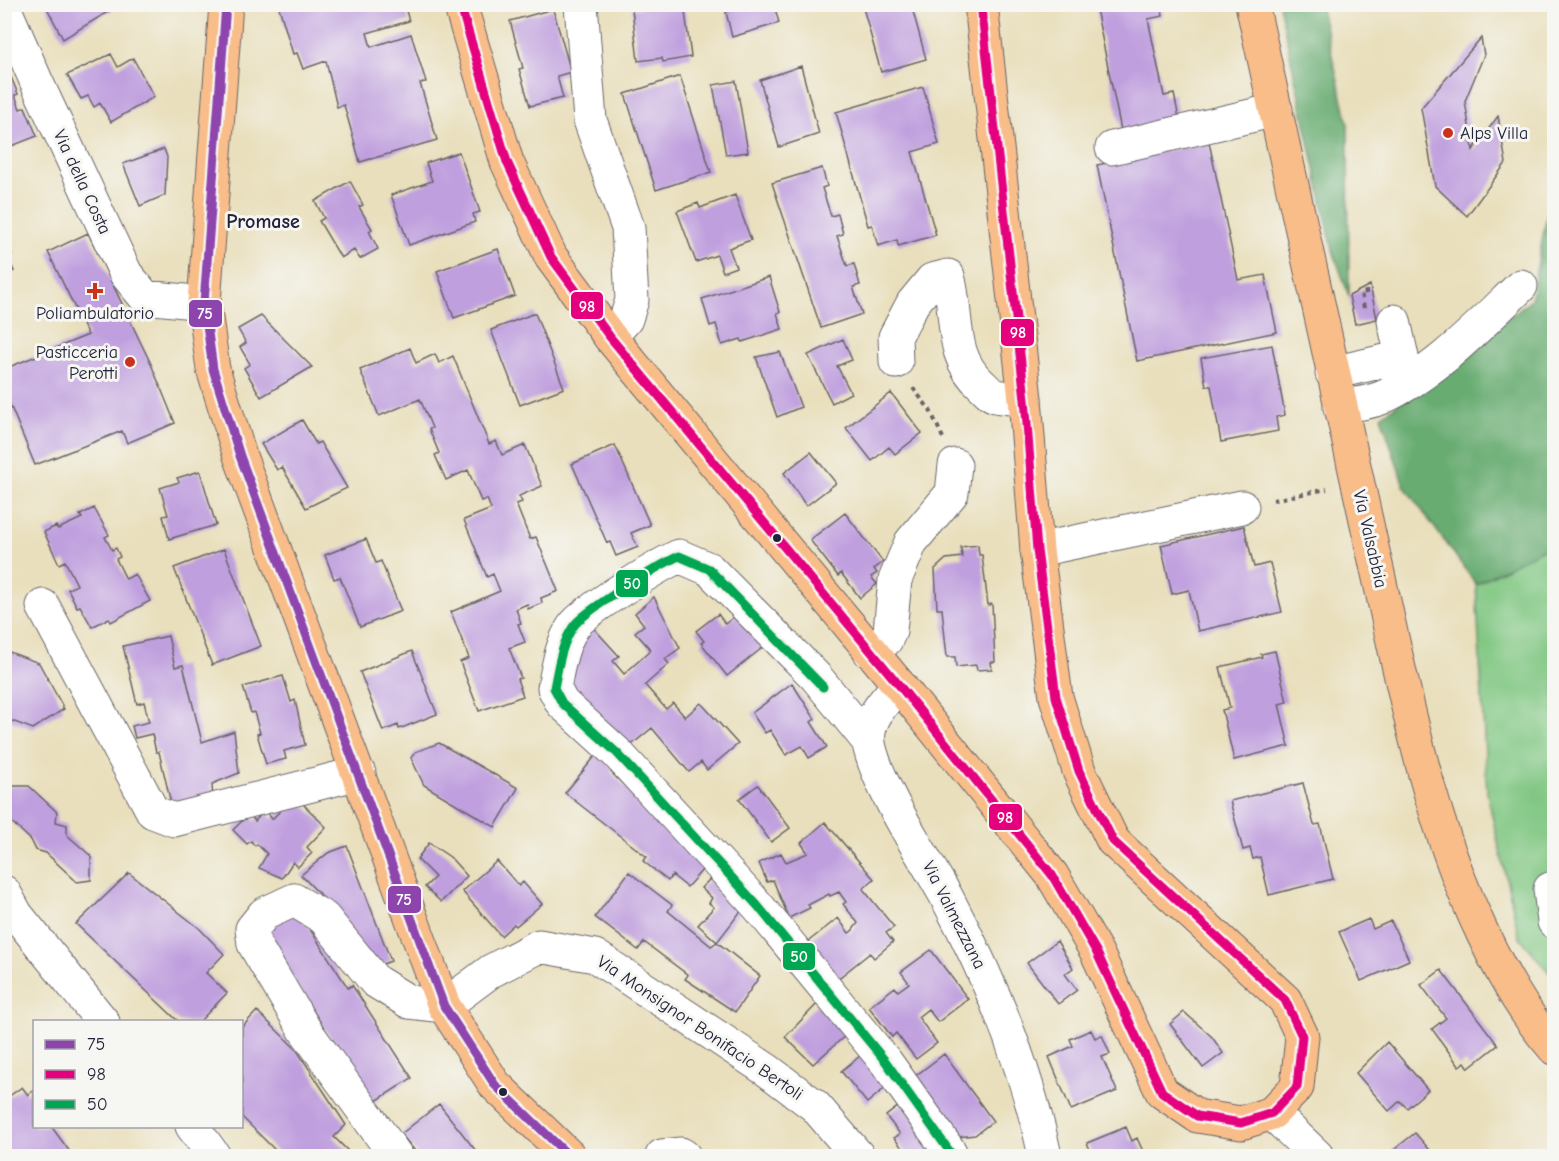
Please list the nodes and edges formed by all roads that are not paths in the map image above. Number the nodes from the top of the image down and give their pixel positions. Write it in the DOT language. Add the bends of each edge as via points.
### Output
graph roads {
  1 [pos="226,4"];
  2 [pos="460,4"];
  3 [pos="581,4"];
  4 [pos="981,4"];
  5 [pos="1252,4"];
  6 [pos="4,7"];
  7 [pos="1276,110"];
  8 [pos="1112,148"];
  9 [pos="1521,286"];
  10 [pos="204,303"];
  11 [pos="1380,318"];
  12 [pos="610,337"];
  13 [pos="896,362"];
  14 [pos="1332,373"];
  15 [pos="1025,399"];
  16 [pos="1340,407"];
  17 [pos="955,465"];
  18 [pos="1242,507"];
  19 [pos="1037,549"];
  20 [pos="43,606"];
  21 [pos="870,652"];
  22 [pos="899,685"];
  23 [pos="869,742"];
  24 [pos="359,773"];
  25 [pos="1550,889"];
  26 [pos="4,892"];
  27 [pos="1554,922"];
  28 [pos="444,1006"];
  29 [pos="101,1020"];
  30 [pos="1554,1048"];
  31 [pos="1272,1113"];
  32 [pos="193,1128"];
  33 [pos="213,1156"];
  34 [pos="396,1156"];
  35 [pos="569,1156"];
  36 [pos="662,1156"];
  37 [pos="684,1156"];
  38 [pos="858,1156"];
  39 [pos="949,1156"];
  40 [pos="1046,1156"];
  41 [pos="1317,1156"];
  1 -- 10 [label="main road"];
  2 -- 12 [label="main road" via="512,173 551,258"];
  3 -- 12 [label="street" via="590,120 628,228 632,300 626,319"];
  4 -- 15 [label="main road"];
  5 -- 7 [label="main road, Via Valsabbia"];
  6 -- 10 [label="street, Via della Costa" via="126,274 146,297"];
  7 -- 8 [label="street"];
  7 -- 14 [label="main road, Via Valsabbia"];
  9 -- 16 [label="street" via="1467,337 1419,374 1380,398"];
  10 -- 24 [label="main road" via="213,369 240,456"];
  11 -- 14 [label="street" via="1402,357"];
  12 -- 21 [label="main road"];
  13 -- 15 [label="street" via="895,337 913,303 932,280 948,276 960,353 970,375 994,396"];
  14 -- 16 [label="main road, Via Valsabbia"];
  15 -- 19 [label="main road"];
  16 -- 30 [label="main road, Via Valsabbia" via="1429,797 1459,883 1500,970"];
  17 -- 21 [label="street" via="952,493 911,542 895,580 886,640"];
  18 -- 19 [label="street"];
  19 -- 31 [label="main road" via="1056,697 1079,771 1113,841 1285,1000 1302,1036 1297,1087"];
  20 -- 24 [label="street" via="153,812 174,820"];
  21 -- 22 [label="main road"];
  22 -- 23 [label="street" via="876,711"];
  22 -- 31 [label="main road" via="1052,875 1096,951 1162,1092 1197,1116 1241,1122"];
  23 -- 39 [label="street" via="816,677 709,569 680,556 656,566 574,625 564,646 554,688 562,703 616,753 757,905 886,1062 950,1152"];
  23 -- 40 [label="street, Via Valmezzana" via="884,782 986,978 1028,1085"];
  24 -- 28 [label="main road"];
  25 -- 27 [label="street"];
  26 -- 29 [label="street" via="16,914"];
  28 -- 34 [label="street" via="409,1002 375,981 324,918 294,900 264,914 252,929 254,944 306,1030"];
  28 -- 35 [label="main road" via="495,1085"];
  28 -- 38 [label="street, Via Monsignor Bonifacio Bertoli" via="492,971 539,946 595,956 815,1106"];
  31 -- 41 [label="street"];
  32 -- 33 [label="street"];
  36 -- 37 [label="street"];
}
